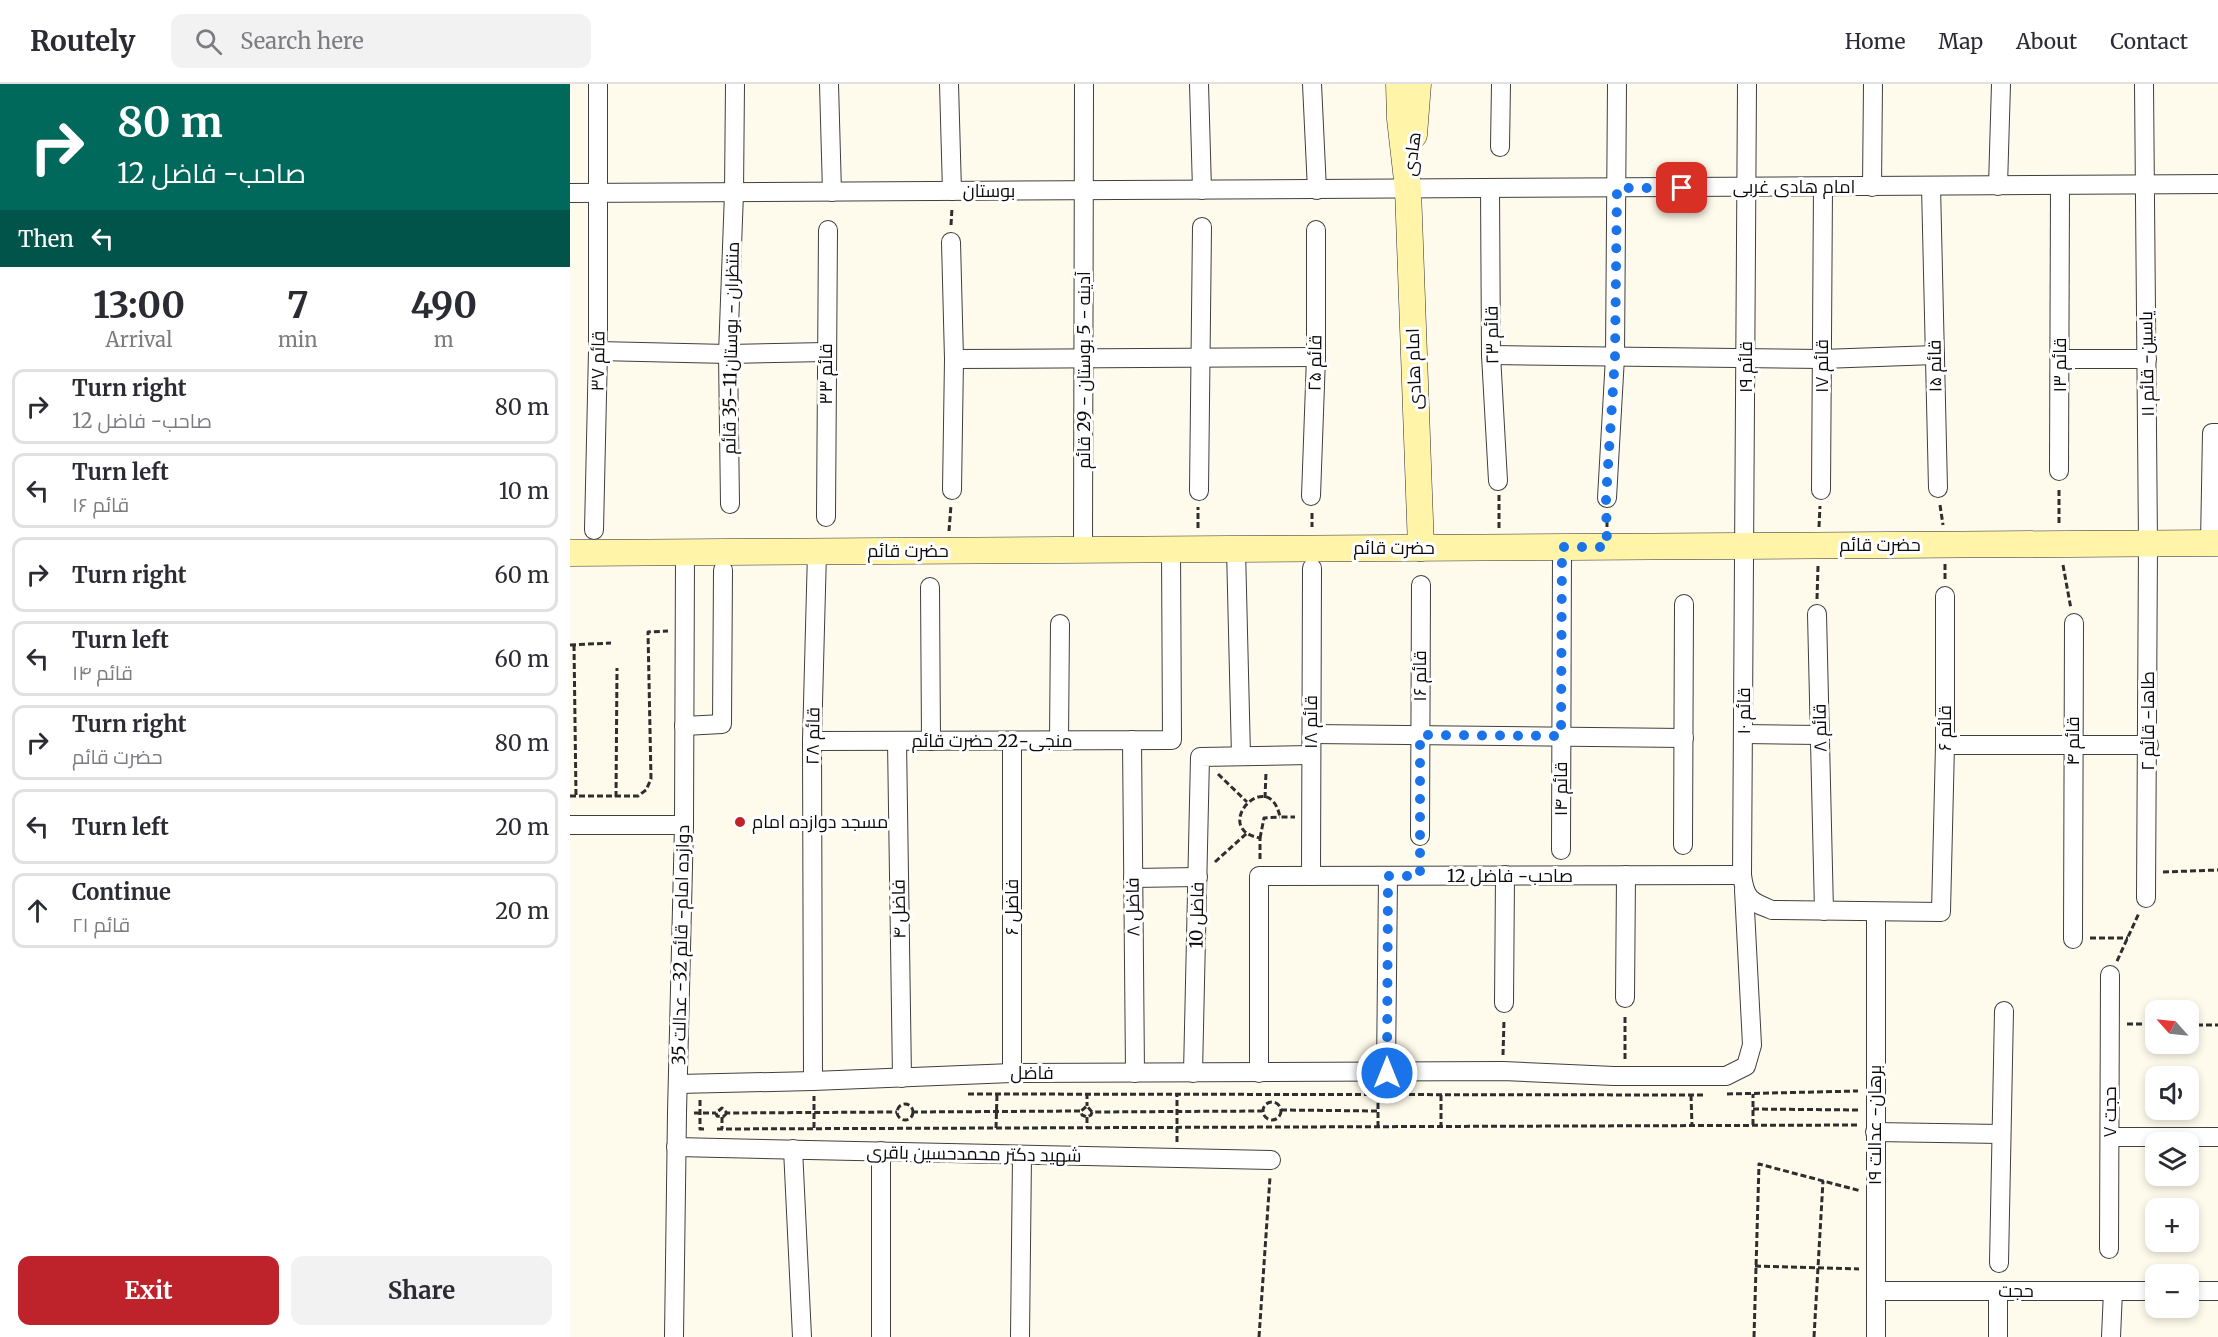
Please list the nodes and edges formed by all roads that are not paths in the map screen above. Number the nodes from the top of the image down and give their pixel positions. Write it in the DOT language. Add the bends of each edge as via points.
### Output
graph roads {
  1 [pos="598,84"];
  2 [pos="735,84"];
  3 [pos="829,84"];
  4 [pos="949,84"];
  5 [pos="1084,84"];
  6 [pos="1199,84"];
  7 [pos="1312,84"];
  8 [pos="1399,84"];
  9 [pos="1418,84"];
  10 [pos="1501,84"];
  11 [pos="1617,84"];
  12 [pos="1747,84"];
  13 [pos="1873,84"];
  14 [pos="2001,84"];
  15 [pos="2144,84"];
  16 [pos="1500,147"];
  17 [pos="2218,184"];
  18 [pos="2145,185"];
  19 [pos="1931,186"];
  20 [pos="1998,186"];
  21 [pos="2060,186"];
  22 [pos="1747,187"];
  23 [pos="1823,187"];
  24 [pos="1872,187"];
  25 [pos="1617,188"];
  26 [pos="1408,189"];
  27 [pos="1490,189"];
  28 [pos="1202,190"];
  29 [pos="1317,190"];
  30 [pos="1084,191"];
  31 [pos="832,192"];
  32 [pos="952,192"];
  33 [pos="570,193"];
  34 [pos="599,193"];
  35 [pos="734,193"];
  36 [pos="1202,227"];
  37 [pos="828,230"];
  38 [pos="1316,230"];
  39 [pos="951,242"];
  40 [pos="598,351"];
  41 [pos="826,352"];
  42 [pos="728,354"];
  43 [pos="1491,355"];
  44 [pos="1935,355"];
  45 [pos="1200,357"];
  46 [pos="1316,357"];
  47 [pos="1615,357"];
  48 [pos="1084,358"];
  49 [pos="954,359"];
  50 [pos="1746,359"];
  51 [pos="1822,359"];
  52 [pos="2060,359"];
  53 [pos="2146,359"];
  54 [pos="2215,433"];
  55 [pos="2059,471"];
  56 [pos="1498,481"];
  57 [pos="1938,488"];
  58 [pos="952,490"];
  59 [pos="1198,490"];
  60 [pos="1821,490"];
  61 [pos="1311,496"];
  62 [pos="1606,498"];
  63 [pos="730,504"];
  64 [pos="825,517"];
  65 [pos="594,530"];
  66 [pos="2214,543"];
  67 [pos="2148,544"];
  68 [pos="1745,546"];
  69 [pos="1562,547"];
  70 [pos="1421,548"];
  71 [pos="1236,549"];
  72 [pos="1083,550"];
  73 [pos="1171,550"];
  74 [pos="817,552"];
  75 [pos="570,553"];
  76 [pos="685,553"];
  77 [pos="1312,558"];
  78 [pos="723,570"];
  79 [pos="1421,585"];
  80 [pos="930,587"];
  81 [pos="1945,596"];
  82 [pos="1684,604"];
  83 [pos="1817,614"];
  84 [pos="2074,623"];
  85 [pos="1060,624"];
  86 [pos="684,726"];
  87 [pos="1312,734"];
  88 [pos="1744,734"];
  89 [pos="1420,735"];
  90 [pos="1820,735"];
  91 [pos="1561,736"];
  92 [pos="1684,738"];
  93 [pos="1059,740"];
  94 [pos="1132,740"];
  95 [pos="812,741"];
  96 [pos="897,741"];
  97 [pos="931,741"];
  98 [pos="1012,741"];
  99 [pos="1945,745"];
  100 [pos="2073,745"];
  101 [pos="2149,745"];
  102 [pos="1311,755"];
  103 [pos="1241,756"];
  104 [pos="570,825"];
  105 [pos="684,825"];
  106 [pos="1420,836"];
  107 [pos="1683,845"];
  108 [pos="1561,850"];
  109 [pos="1504,875"];
  110 [pos="1626,875"];
  111 [pos="1311,876"];
  112 [pos="1388,876"];
  113 [pos="1198,877"];
  114 [pos="1133,878"];
  115 [pos="1743,882"];
  116 [pos="2146,898"];
  117 [pos="1824,911"];
  118 [pos="1876,912"];
  119 [pos="2073,939"];
  120 [pos="2110,975"];
  121 [pos="1625,998"];
  122 [pos="1504,1003"];
  123 [pos="2004,1011"];
  124 [pos="1386,1071"];
  125 [pos="1012,1073"];
  126 [pos="1135,1073"];
  127 [pos="1193,1073"];
  128 [pos="1259,1073"];
  129 [pos="1624,1076"];
  130 [pos="902,1078"];
  131 [pos="678,1084"];
  132 [pos="814,1088"];
  133 [pos="1875,1122"];
  134 [pos="2001,1134"];
  135 [pos="2110,1137"];
  136 [pos="2218,1137"];
  137 [pos="676,1147"];
  138 [pos="793,1149"];
  139 [pos="880,1152"];
  140 [pos="1022,1155"];
  141 [pos="1271,1160"];
  142 [pos="2109,1249"];
  143 [pos="1999,1263"];
  144 [pos="1875,1291"];
  145 [pos="1998,1291"];
  146 [pos="2112,1291"];
  147 [pos="2145,1291"];
  148 [pos="2199,1291"];
  149 [pos="2218,1291"];
  150 [pos="674,1337"];
  151 [pos="802,1337"];
  152 [pos="881,1337"];
  153 [pos="1020,1337"];
  154 [pos="1876,1337"];
  155 [pos="1998,1337"];
  156 [pos="2111,1337"];
  1 -- 34 [label="street, قائم ۳۷"];
  2 -- 35 [label="street, منتظران - بوستان11-35 قائم"];
  3 -- 31 [label="street"];
  4 -- 32 [label="street"];
  5 -- 30 [label="street, آدینه - 5 بوستان - 29 قائم"];
  6 -- 28 [label="street"];
  7 -- 29 [label="street"];
  8 -- 26 [label="street, هادی"];
  9 -- 26 [label="street, هادی"];
  10 -- 16 [label="street"];
  11 -- 25 [label="street"];
  12 -- 22 [label="street, قائم ۱۹"];
  13 -- 24 [label="street"];
  14 -- 20 [label="street"];
  15 -- 18 [label="street, یاسین- قائم ۱۱"];
  17 -- 18 [label="street, امام هادی غربی"];
  18 -- 21 [label="street, امام هادی غربی"];
  18 -- 53 [label="street, یاسین- قائم ۱۱"];
  19 -- 20 [label="street, امام هادی غربی"];
  19 -- 24 [label="street, امام هادی غربی"];
  19 -- 44 [label="street, قائم ۱۵"];
  20 -- 21 [label="street, امام هادی غربی"];
  21 -- 52 [label="street, قائم ۱۳"];
  22 -- 23 [label="street, امام هادی غربی"];
  22 -- 25 [label="street, امام هادی غربی"];
  22 -- 50 [label="street, قائم ۱۹"];
  23 -- 24 [label="street, امام هادی غربی"];
  23 -- 51 [label="street, قائم ۱۷"];
  25 -- 27 [label="street, امام هادی غربی"];
  25 -- 47 [label="street"];
  26 -- 27 [label="street, امام هادی غربی"];
  26 -- 29 [label="street, بوستان"];
  26 -- 70 [label="street, امام هادی"];
  27 -- 43 [label="street, قائم ۲۳"];
  28 -- 29 [label="street, بوستان"];
  28 -- 30 [label="street, بوستان"];
  30 -- 32 [label="street, بوستان"];
  30 -- 48 [label="street, آدینه - 5 بوستان - 29 قائم"];
  31 -- 32 [label="street, بوستان"];
  31 -- 35 [label="street, بوستان"];
  33 -- 34 [label="street, بوستان"];
  34 -- 35 [label="street, بوستان"];
  34 -- 40 [label="street, قائم ۳۷"];
  35 -- 42 [label="street, منتظران - بوستان11-35 قائم"];
  36 -- 45 [label="street"];
  37 -- 41 [label="street, قائم ۳۳"];
  38 -- 46 [label="street, قائم ۲۵"];
  39 -- 49 [label="street"];
  40 -- 42 [label="street"];
  40 -- 65 [label="street, قائم ۳۷"];
  41 -- 42 [label="street"];
  41 -- 64 [label="street, قائم ۳۳"];
  42 -- 63 [label="street, منتظران - بوستان11-35 قائم"];
  43 -- 47 [label="street"];
  43 -- 56 [label="street, قائم ۲۳"];
  44 -- 51 [label="street"];
  44 -- 57 [label="street, قائم ۱۵"];
  45 -- 46 [label="street"];
  45 -- 48 [label="street"];
  45 -- 59 [label="street"];
  46 -- 61 [label="street, قائم ۲۵"];
  47 -- 50 [label="street"];
  47 -- 62 [label="street"];
  48 -- 49 [label="street"];
  48 -- 72 [label="street, آدینه - 5 بوستان - 29 قائم"];
  49 -- 58 [label="street"];
  50 -- 51 [label="street"];
  50 -- 68 [label="street, قائم ۱۹"];
  51 -- 60 [label="street, قائم ۱۷"];
  52 -- 53 [label="street"];
  52 -- 55 [label="street, قائم ۱۳"];
  53 -- 67 [label="street, یاسین- قائم ۱۱"];
  54 -- 66 [label="street"];
  66 -- 67 [label="street, حضرت قائم"];
  67 -- 68 [label="street, حضرت قائم"];
  67 -- 101 [label="street, طاها- قائم ۲"];
  68 -- 69 [label="street, حضرت قائم"];
  68 -- 88 [label="street, قائم ۱۰"];
  69 -- 70 [label="street, حضرت قائم"];
  69 -- 91 [label="street, قائم ۱۴"];
  70 -- 77 [label="street, حضرت قائم"];
  71 -- 73 [label="street, حضرت قائم"];
  71 -- 77 [label="street, حضرت قائم"];
  71 -- 103 [label="street"];
  72 -- 73 [label="street, حضرت قائم"];
  72 -- 74 [label="street, حضرت قائم"];
  73 -- 94 [label="street, منجی-22 حضرت قائم" via="1172,740"];
  74 -- 76 [label="street, حضرت قائم"];
  74 -- 95 [label="street, قائم ۲۸"];
  75 -- 76 [label="street, حضرت قائم"];
  76 -- 86 [label="street, دوازده امام- قائم 32- عدالت 35"];
  77 -- 87 [label="street, قائم ۱۸"];
  78 -- 86 [label="street" via="723,724"];
  79 -- 89 [label="street, قائم ۱۶"];
  80 -- 97 [label="street"];
  81 -- 99 [label="street, قائم ۶"];
  82 -- 92 [label="street"];
  83 -- 90 [label="street, قائم ۸"];
  84 -- 100 [label="street, قائم ۴"];
  85 -- 93 [label="street"];
  86 -- 105 [label="street, دوازده امام- قائم 32- عدالت 35"];
  87 -- 89 [label="street"];
  87 -- 102 [label="street, قائم ۱۸"];
  88 -- 90 [label="street"];
  88 -- 115 [label="street, قائم ۱۰"];
  89 -- 91 [label="street"];
  89 -- 106 [label="street, قائم ۱۶"];
  90 -- 117 [label="street, قائم ۸"];
  91 -- 92 [label="street"];
  91 -- 108 [label="street, قائم ۱۴"];
  92 -- 107 [label="street"];
  93 -- 94 [label="street, منجی-22 حضرت قائم"];
  93 -- 98 [label="street, منجی-22 حضرت قائم"];
  94 -- 114 [label="street, فاضل ۸"];
  95 -- 96 [label="street, منجی-22 حضرت قائم"];
  95 -- 132 [label="street, قائم ۲۸"];
  96 -- 97 [label="street, منجی-22 حضرت قائم"];
  96 -- 130 [label="street, فاضل ۴"];
  97 -- 98 [label="street, منجی-22 حضرت قائم"];
  98 -- 125 [label="street, فاضل ۶"];
  99 -- 100 [label="street"];
  99 -- 118 [label="street, قائم ۶" via="1941,912"];
  100 -- 101 [label="street"];
  100 -- 119 [label="street, قائم ۴"];
  101 -- 116 [label="street, طاها- قائم ۲"];
  102 -- 103 [label="street"];
  102 -- 111 [label="street, قائم ۱۸"];
  103 -- 113 [label="street, فاضل 10" via="1200,757"];
  104 -- 105 [label="street"];
  105 -- 131 [label="street, دوازده امام- قائم 32- عدالت 35"];
  109 -- 110 [label="street, صاحب- فاضل 12"];
  109 -- 112 [label="street, صاحب- فاضل 12"];
  109 -- 122 [label="street"];
  110 -- 115 [label="street, صاحب- فاضل 12"];
  110 -- 121 [label="street"];
  111 -- 112 [label="street, صاحب- فاضل 12"];
  111 -- 128 [label="street, صاحب- فاضل 12" via="1259,876"];
  112 -- 124 [label="street"];
  113 -- 114 [label="street"];
  113 -- 127 [label="street, فاضل 10"];
  114 -- 126 [label="street, فاضل ۸"];
  115 -- 117 [label="street" via="1753,903 1772,910"];
  115 -- 129 [label="street, قائم ۱۰" via="1752,1045 1746,1066 1726,1076"];
  117 -- 118 [label="street"];
  118 -- 133 [label="street, برهان- عدالت ۱۹"];
  120 -- 135 [label="street, حجت ۷"];
  123 -- 134 [label="street"];
  124 -- 128 [label="street, فاضل"];
  124 -- 129 [label="street, فاضل"];
  125 -- 126 [label="street, فاضل"];
  125 -- 130 [label="street, فاضل"];
  126 -- 127 [label="street, فاضل"];
  127 -- 128 [label="street, فاضل"];
  130 -- 132 [label="street, فاضل"];
  131 -- 132 [label="street, فاضل"];
  131 -- 137 [label="street, دوازده امام- قائم 32- عدالت 35"];
  133 -- 134 [label="street"];
  133 -- 144 [label="street, برهان- عدالت ۱۹"];
  134 -- 143 [label="street"];
  135 -- 136 [label="street"];
  135 -- 142 [label="street, حجت ۷"];
  137 -- 138 [label="street, شهید دکتر محمدحسین باقری"];
  137 -- 150 [label="street, دوازده امام- قائم 32- عدالت 35"];
  138 -- 139 [label="street, شهید دکتر محمدحسین باقری"];
  138 -- 151 [label="street"];
  139 -- 140 [label="street, شهید دکتر محمدحسین باقری"];
  139 -- 152 [label="street"];
  140 -- 141 [label="street, شهید دکتر محمدحسین باقری"];
  140 -- 153 [label="street"];
  144 -- 145 [label="street, حجت"];
  144 -- 154 [label="street, برهان- عدالت ۱۹"];
  145 -- 146 [label="street, حجت"];
  145 -- 155 [label="street"];
  146 -- 147 [label="street, حجت"];
  146 -- 156 [label="street"];
  148 -- 149 [label="street"];
}
